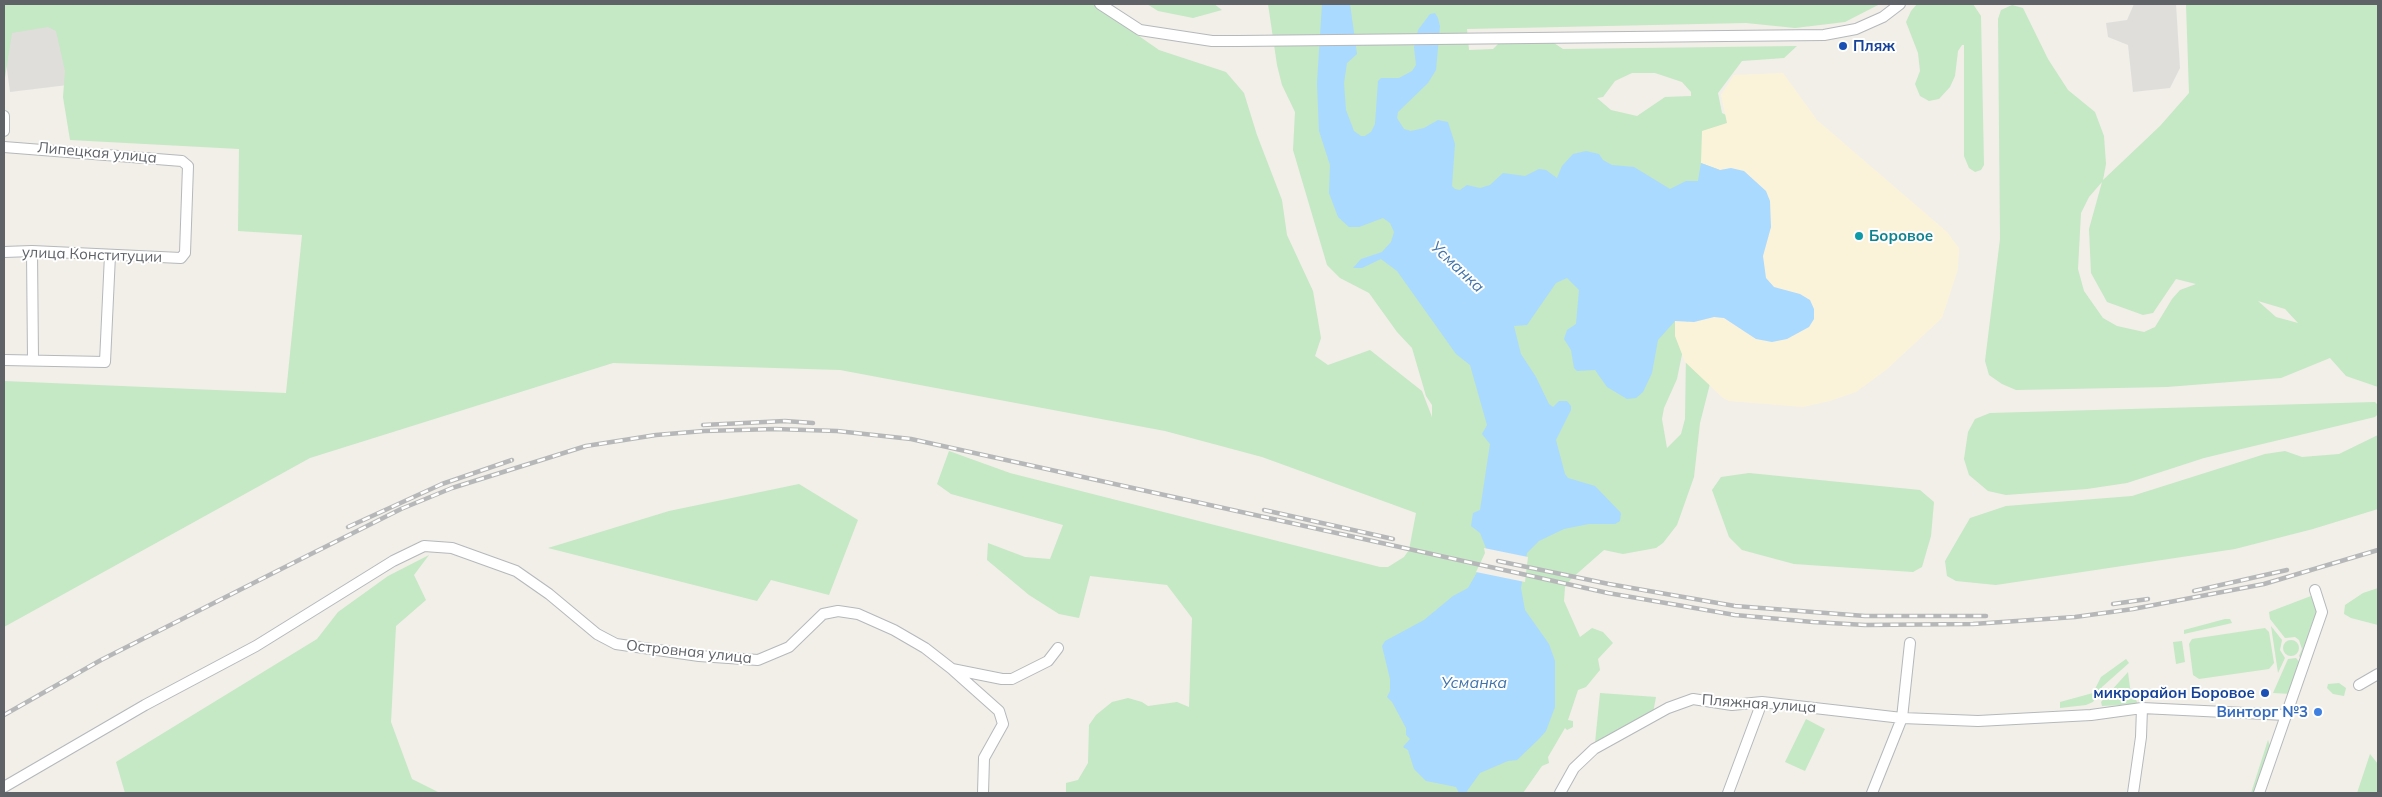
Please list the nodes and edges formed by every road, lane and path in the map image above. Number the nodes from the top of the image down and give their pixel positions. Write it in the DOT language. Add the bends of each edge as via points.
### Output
graph roads {
  1 [pos="1100,4"];
  2 [pos="1900,4"];
  3 [pos="4,116"];
  4 [pos="4,131"];
  5 [pos="4,147"];
  6 [pos="32,251"];
  7 [pos="4,252"];
  8 [pos="110,255"];
  9 [pos="181,258"];
  10 [pos="4,360"];
  11 [pos="33,360"];
  12 [pos="2315,590"];
  13 [pos="1910,643"];
  14 [pos="1058,648"];
  15 [pos="952,669"];
  16 [pos="2378,674"];
  17 [pos="2359,685"];
  18 [pos="1762,702"];
  19 [pos="2142,708"];
  20 [pos="2286,715"];
  21 [pos="1902,718"];
  22 [pos="4,787"];
  23 [pos="983,793"];
  24 [pos="1560,793"];
  25 [pos="1728,793"];
  26 [pos="1872,793"];
  27 [pos="2133,793"];
  28 [pos="2259,793"];
  1 -- 2 [label="street" via="1140,30 1212,41 1286,41 1824,35 1856,29 1883,17"];
  3 -- 4 [label="street"];
  5 -- 9 [label="street, Липецкая улица" via="182,161 188,166 185,253"];
  6 -- 7 [label="street, улица Конституции"];
  6 -- 8 [label="street, улица Конституции"];
  6 -- 11 [label="street"];
  8 -- 9 [label="street, улица Конституции"];
  8 -- 11 [label="street" via="105,362"];
  10 -- 11 [label="street"];
  12 -- 20 [label="street" via="2322,612"];
  13 -- 21 [label="street"];
  14 -- 15 [label="street, Островная улица" via="1048,660 1012,678"];
  15 -- 22 [label="street, Островная улица" via="894,630 858,614 838,611 823,614 789,647 758,660 699,656 616,644 596,634 516,571 452,548 424,546 393,561 256,646"];
  15 -- 23 [label="street, Островная улица" via="999,712 1003,724 984,758"];
  16 -- 17 [label="street"];
  18 -- 21 [label="street, Пляжная улица"];
  18 -- 24 [label="street, Пляжная улица" via="1732,706 1694,699 1668,708 1594,749 1574,768"];
  18 -- 25 [label="street"];
  19 -- 20 [label="street, Пляжная улица"];
  19 -- 21 [label="street, Пляжная улица" via="2091,716 1988,720"];
  19 -- 27 [label="street"];
  20 -- 28 [label="street"];
  21 -- 26 [label="street"];
}
